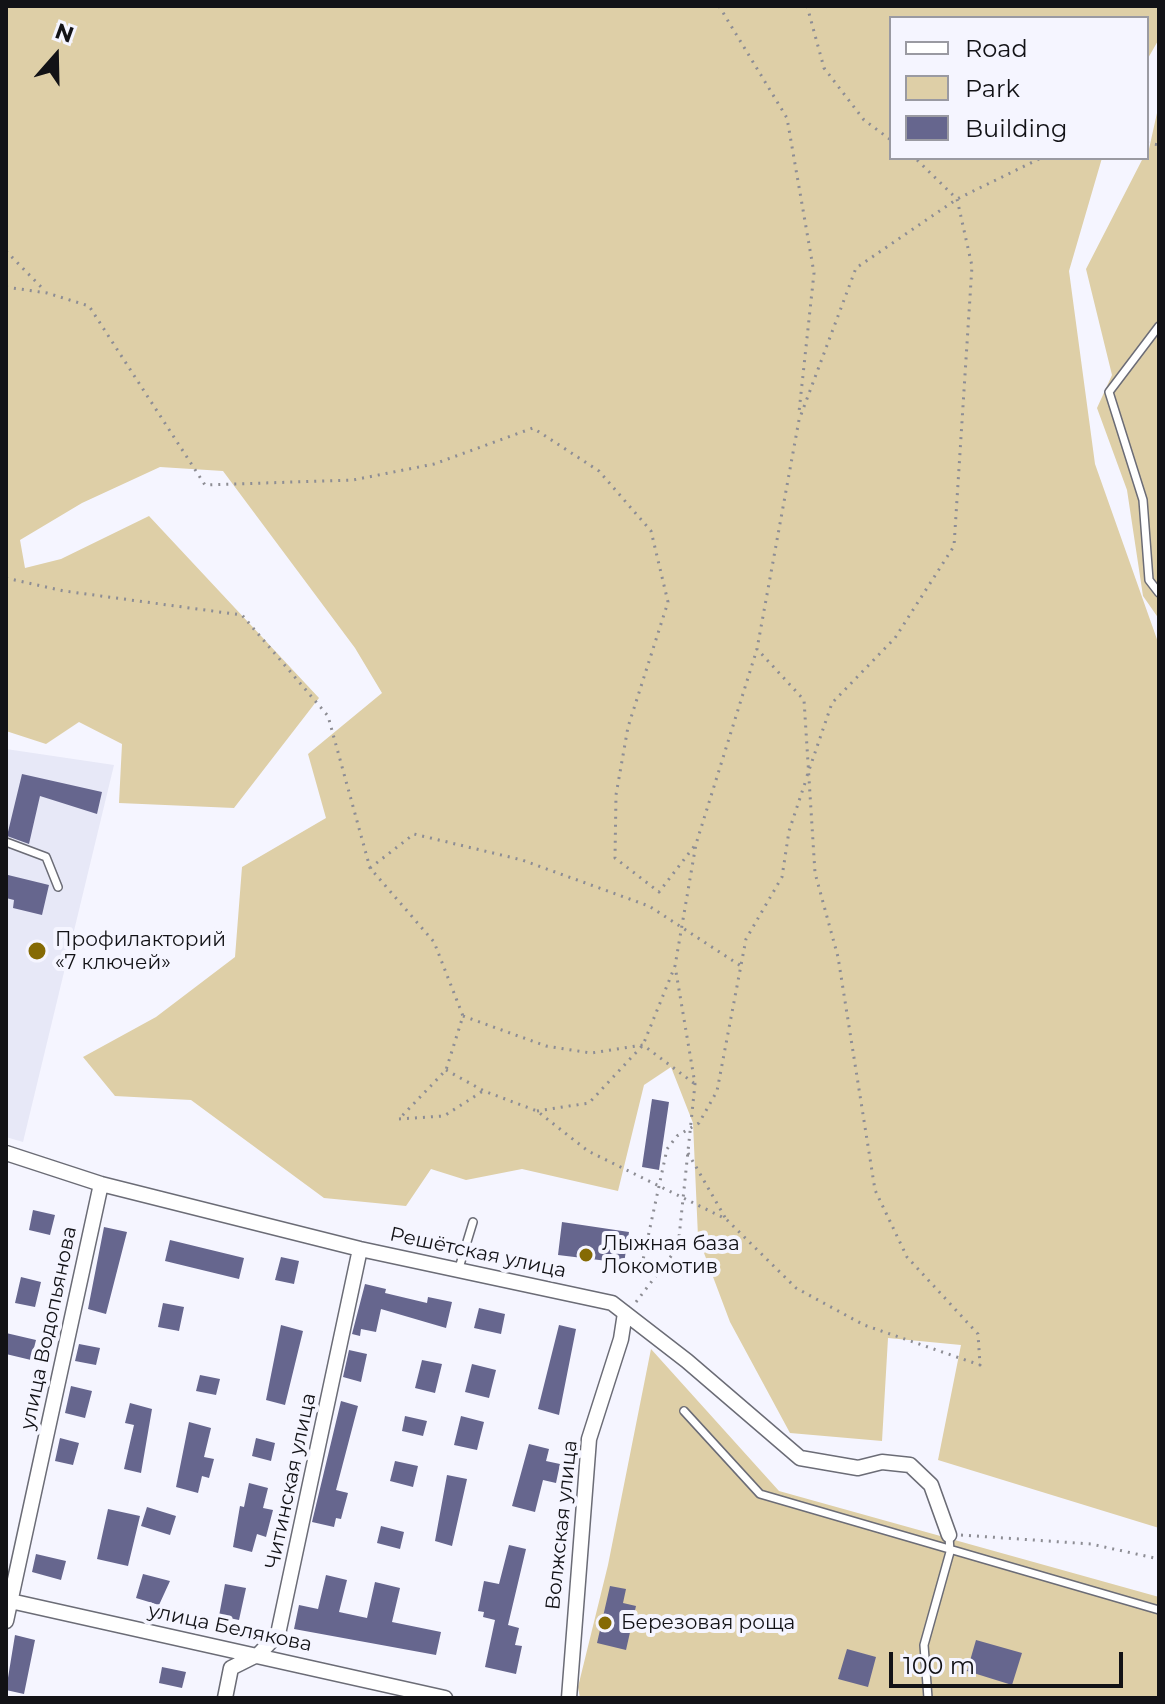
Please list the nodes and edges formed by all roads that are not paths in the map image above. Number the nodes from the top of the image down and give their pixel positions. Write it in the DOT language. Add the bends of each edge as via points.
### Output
graph roads {
  1 [pos="1159,326"];
  2 [pos="1159,593"];
  3 [pos="6,842"];
  4 [pos="58,887"];
  5 [pos="6,1153"];
  6 [pos="101,1184"];
  7 [pos="473,1222"];
  8 [pos="360,1249"];
  9 [pos="459,1268"];
  10 [pos="625,1313"];
  11 [pos="684,1411"];
  12 [pos="949,1535"];
  13 [pos="950,1552"];
  14 [pos="8,1601"];
  15 [pos="1159,1610"];
  16 [pos="6,1621"];
  17 [pos="259,1654"];
  18 [pos="225,1698"];
  19 [pos="445,1698"];
  20 [pos="569,1698"];
  21 [pos="928,1698"];
  1 -- 2 [label="lane" via="1109,392 1143,500 1149,580"];
  3 -- 4 [label="lane" via="46,857"];
  5 -- 6 [label="street, Решётская улица"];
  6 -- 8 [label="street, Решётская улица"];
  6 -- 14 [label="street, улица Водопьянова"];
  7 -- 9 [label="lane"];
  8 -- 9 [label="street, Решётская улица"];
  8 -- 17 [label="street, Читинская улица" via="278,1634"];
  9 -- 10 [label="street, Решётская улица" via="612,1303"];
  10 -- 12 [label="street, Решётская улица" via="800,1458 858,1468 882,1462 910,1465 931,1485"];
  10 -- 20 [label="street, Волжская улица" via="589,1439"];
  11 -- 13 [label="lane" via="760,1494"];
  12 -- 13 [label="lane"];
  13 -- 15 [label="lane"];
  13 -- 21 [label="lane" via="924,1645"];
  14 -- 16 [label="street, улица Водопьянова"];
  14 -- 17 [label="street, улица Белякова"];
  17 -- 18 [label="street, Читинская улица" via="231,1668"];
  17 -- 19 [label="street, улица Белякова"];
}
